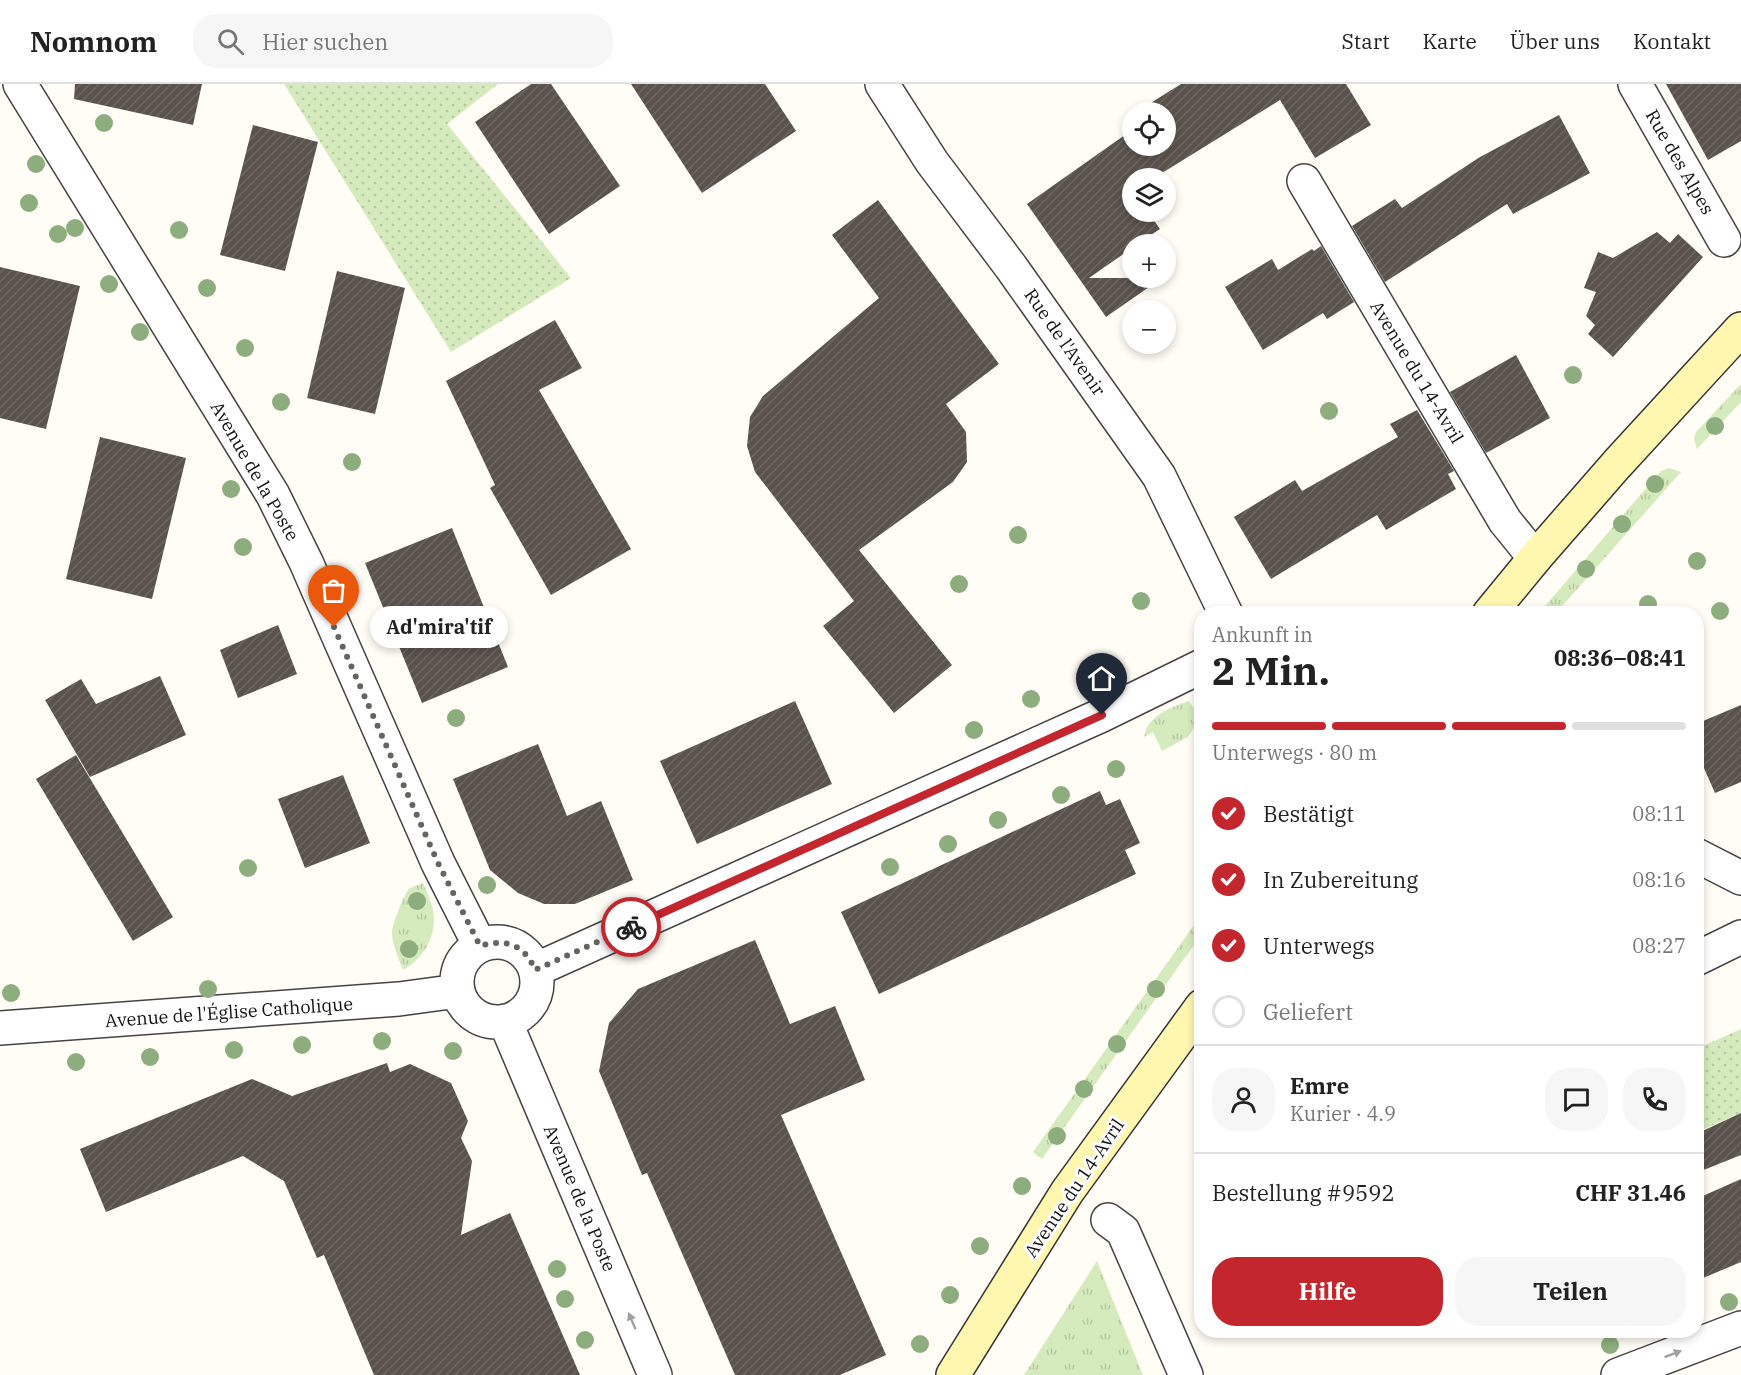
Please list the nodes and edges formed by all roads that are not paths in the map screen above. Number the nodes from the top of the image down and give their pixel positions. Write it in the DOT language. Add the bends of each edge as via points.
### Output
graph roads {
  1 [pos="20,84"];
  2 [pos="882,84"];
  3 [pos="1635,84"];
  4 [pos="1304,181"];
  5 [pos="1724,240"];
  6 [pos="1741,329"];
  7 [pos="1535,558"];
  8 [pos="1222,606"];
  9 [pos="1496,606"];
  10 [pos="1194,670"];
  11 [pos="1704,859"];
  12 [pos="1741,878"];
  13 [pos="1741,937"];
  14 [pos="480,946"];
  15 [pos="1704,955"];
  16 [pos="535,970"];
  17 [pos="458,991"];
  18 [pos="1194,1017"];
  19 [pos="505,1021"];
  20 [pos="0,1029"];
  21 [pos="1108,1220"];
  22 [pos="1741,1328"];
  23 [pos="655,1375"];
  24 [pos="953,1375"];
  25 [pos="1186,1375"];
  26 [pos="1618,1375"];
  1 -- 14 [label="street, Avenue de la Poste" via="273,495 438,863"];
  2 -- 8 [label="street, Rue de l'Avenir" via="932,162 1160,476"];
  3 -- 5 [label="street, Rue des Alpes"];
  4 -- 7 [label="street, Avenue du 14-Avril" via="1505,521"];
  6 -- 7 [label="main road"];
  7 -- 9 [label="main road"];
  10 -- 16 [label="street"];
  11 -- 12 [label="street"];
  13 -- 15 [label="street"];
  14 -- 16 [label="street" via="491,942 513,945 531,960"];
  14 -- 17 [label="street" via="460,964"];
  16 -- 19 [label="street" via="537,982 530,1004 523,1013"];
  17 -- 19 [label="street" via="462,1002 478,1018"];
  17 -- 20 [label="street, Avenue de l'Église Catholique" via="399,999"];
  18 -- 24 [label="main road, Avenue du 14-Avril" via="1067,1192"];
  23 -- 19 [label="street, Avenue de la Poste, one-way"];
  21 -- 25 [label="street" via="1123,1231"];
  26 -- 22 [label="street, one-way"];
}
